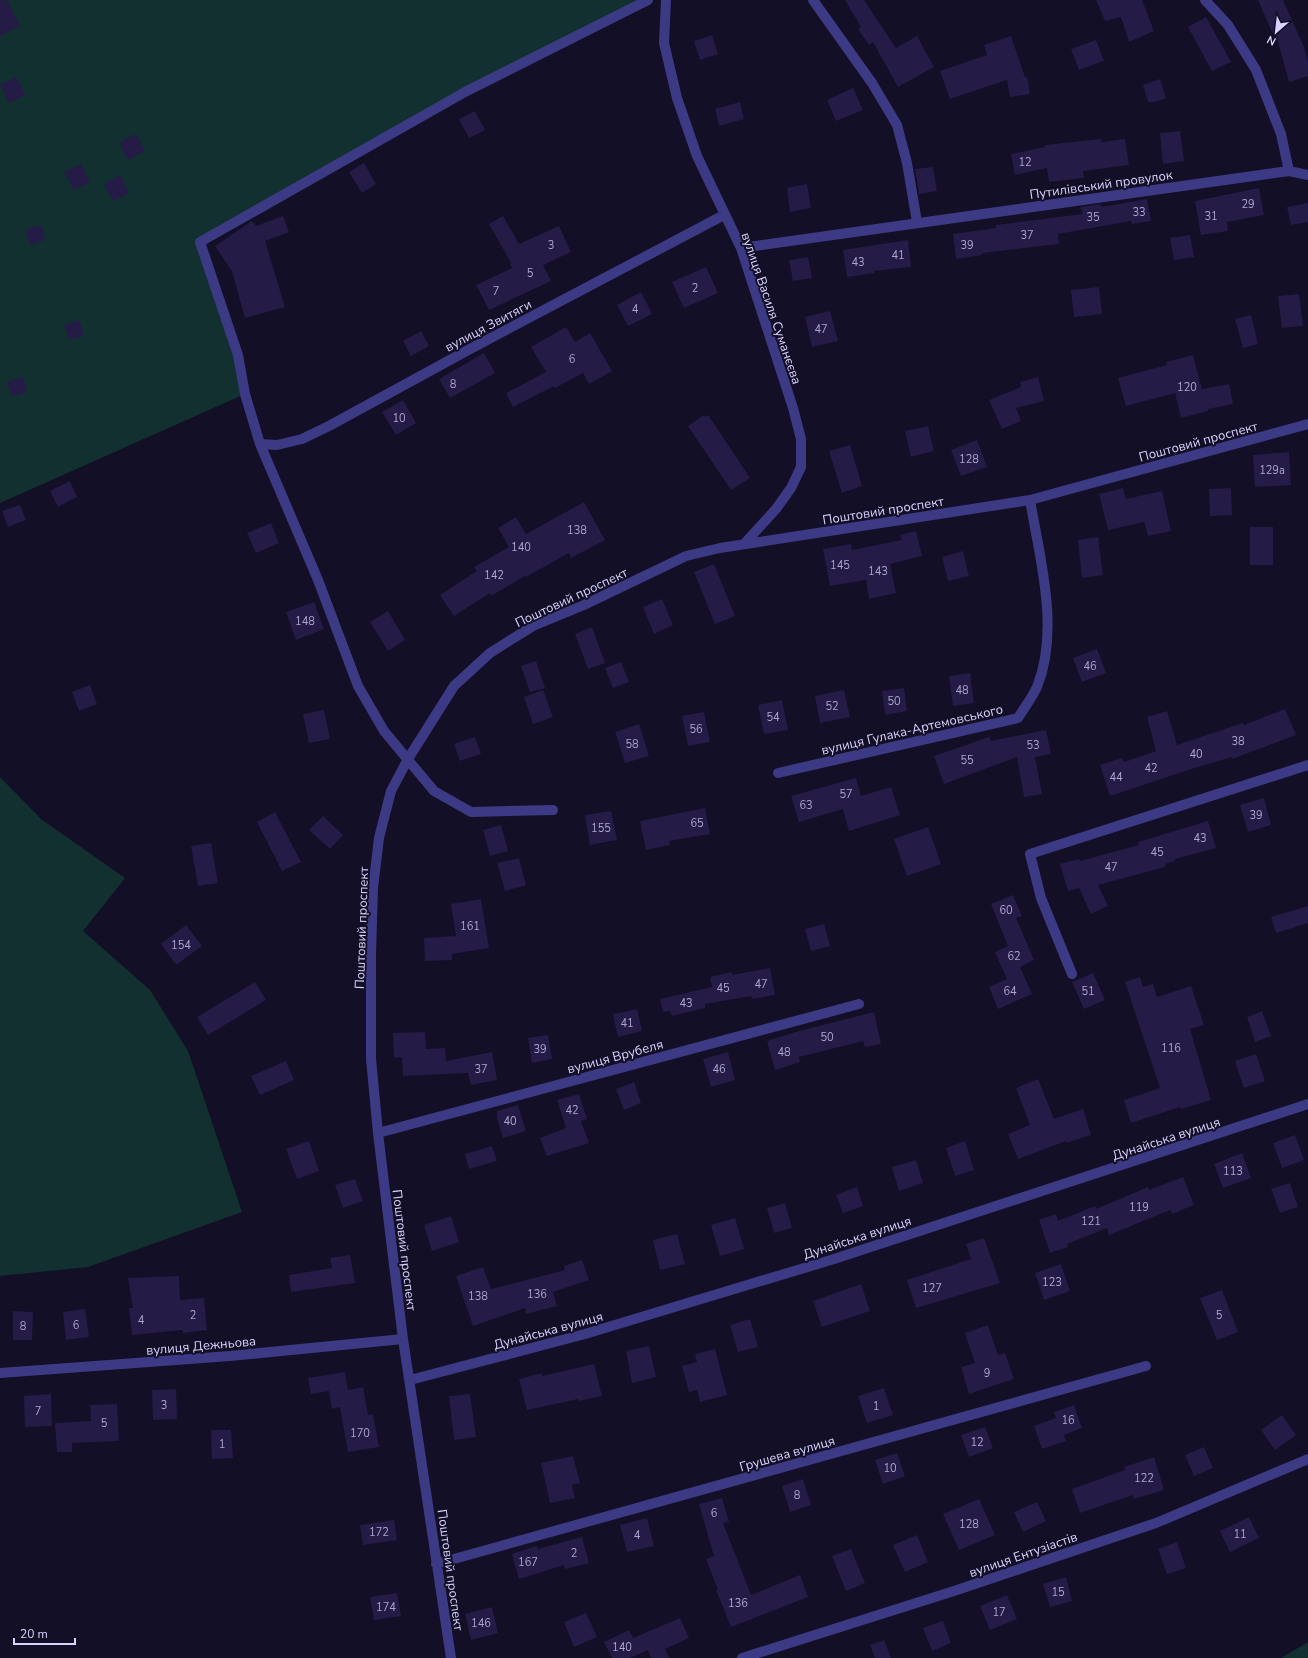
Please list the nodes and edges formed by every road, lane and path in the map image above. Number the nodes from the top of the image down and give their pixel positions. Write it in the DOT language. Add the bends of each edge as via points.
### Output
graph roads {
  1 [pos="648,0"];
  2 [pos="666,0"];
  3 [pos="813,0"];
  4 [pos="1205,0"];
  5 [pos="1289,171"];
  6 [pos="1308,175"];
  7 [pos="724,215"];
  8 [pos="917,222"];
  9 [pos="741,248"];
  10 [pos="1308,424"];
  11 [pos="260,444"];
  12 [pos="1030,500"];
  13 [pos="744,544"];
  14 [pos="408,759"];
  15 [pos="1308,765"];
  16 [pos="778,773"];
  17 [pos="553,810"];
  18 [pos="1072,974"];
  19 [pos="859,1004"];
  20 [pos="1308,1104"];
  21 [pos="378,1133"];
  22 [pos="403,1339"];
  23 [pos="1146,1366"];
  24 [pos="0,1373"];
  25 [pos="410,1380"];
  26 [pos="1308,1459"];
  27 [pos="436,1564"];
  28 [pos="451,1658"];
  29 [pos="742,1658"];
  1 -- 11 [label="street" via="465,92 200,242 238,355 245,394"];
  2 -- 7 [label="street, вулиця Василя Суманєєва" via="664,43 677,98 696,156"];
  3 -- 8 [label="street" via="872,83 897,125 907,163"];
  4 -- 5 [label="street" via="1228,25 1256,70 1281,134"];
  5 -- 6 [label="street, Путилівський провулок"];
  5 -- 8 [label="street, Путилівський провулок"];
  7 -- 9 [label="street, вулиця Василя Суманєєва"];
  7 -- 11 [label="street, вулиця Звитяги" via="329,426 302,439 277,445"];
  8 -- 9 [label="street, Путилівський провулок"];
  9 -- 13 [label="street, вулиця Василя Суманєєва" via="801,439 801,467 791,488 776,509"];
  10 -- 12 [label="street, Поштовий проспект"];
  11 -- 14 [label="street" via="318,580 358,686 384,731"];
  12 -- 13 [label="street, Поштовий проспект"];
  12 -- 16 [label="street, вулиця Гулака-Артемовського" via="1044,576 1048,630 1044,664 1036,688 1018,718"];
  13 -- 14 [label="street, Поштовий проспект" via="686,556 584,605 533,626 490,653 454,686"];
  14 -- 17 [label="street" via="434,791 471,812"];
  14 -- 21 [label="street, Поштовий проспект" via="391,791 379,838 373,888 371,1058"];
  15 -- 18 [label="street" via="1030,854 1041,898"];
  19 -- 21 [label="street, вулиця Врубеля"];
  20 -- 25 [label="street, Дунайська вулиця" via="834,1259 585,1334"];
  21 -- 22 [label="street, Поштовий проспект"];
  22 -- 24 [label="street, вулиця Дежньова" via="230,1356"];
  22 -- 25 [label="street, Поштовий проспект"];
  23 -- 27 [label="street, Грушева вулиця"];
  25 -- 27 [label="street, Поштовий проспект"];
  26 -- 29 [label="street, вулиця Ентузіастів" via="1156,1523 954,1591"];
  27 -- 28 [label="street, Поштовий проспект"];
}
